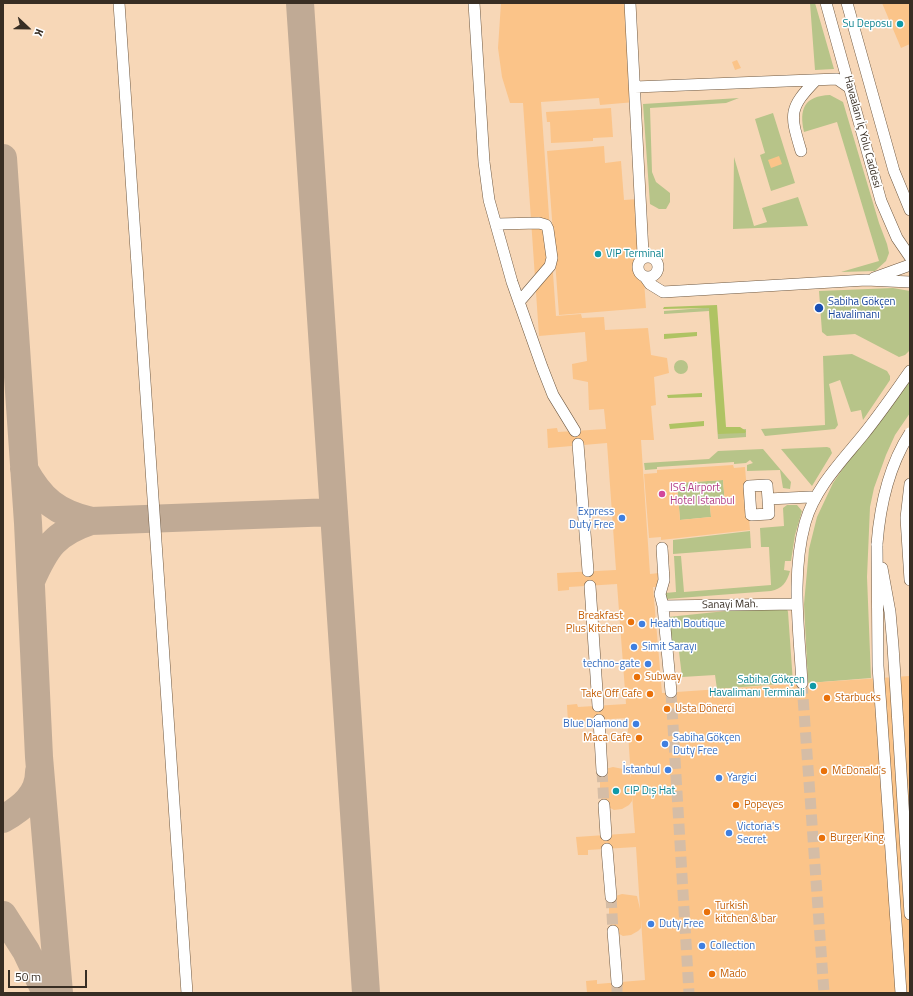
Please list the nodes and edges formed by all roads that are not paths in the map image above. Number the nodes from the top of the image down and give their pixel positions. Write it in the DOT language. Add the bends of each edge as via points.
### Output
graph roads {
  1 [pos="119,3"];
  2 [pos="474,3"];
  3 [pos="630,3"];
  4 [pos="826,3"];
  5 [pos="847,3"];
  6 [pos="816,80"];
  7 [pos="635,87"];
  8 [pos="850,88"];
  9 [pos="802,151"];
  10 [pos="910,210"];
  11 [pos="497,224"];
  12 [pos="910,257"];
  13 [pos="641,259"];
  14 [pos="910,265"];
  15 [pos="645,277"];
  16 [pos="866,280"];
  17 [pos="910,282"];
  18 [pos="520,302"];
  19 [pos="910,371"];
  20 [pos="575,431"];
  21 [pos="910,433"];
  22 [pos="578,444"];
  23 [pos="910,484"];
  24 [pos="810,497"];
  25 [pos="768,500"];
  26 [pos="877,544"];
  27 [pos="662,548"];
  28 [pos="909,566"];
  29 [pos="588,571"];
  30 [pos="910,580"];
  31 [pos="590,586"];
  32 [pos="796,604"];
  33 [pos="663,606"];
  34 [pos="802,683"];
  35 [pos="671,692"];
  36 [pos="598,706"];
  37 [pos="599,720"];
  38 [pos="602,771"];
  39 [pos="604,805"];
  40 [pos="606,835"];
  41 [pos="607,849"];
  42 [pos="611,897"];
  43 [pos="910,914"];
  44 [pos="613,931"];
  45 [pos="617,982"];
  46 [pos="187,993"];
  47 [pos="901,993"];
  1 -- 46 [label="street"];
  2 -- 11 [label="street" via="484,162 489,200"];
  3 -- 7 [label="street"];
  4 -- 8 [label="street, Havaalanı İç Yolu Caddesi"];
  5 -- 10 [label="street, Havaalanı İç Yolu Caddesi" via="894,171"];
  6 -- 7 [label="street"];
  6 -- 8 [label="street" via="838,79"];
  6 -- 9 [label="street" via="800,96 793,111 794,127"];
  7 -- 13 [label="street" via="643,253"];
  8 -- 12 [label="street, Havaalanı İç Yolu Caddesi" via="886,216"];
  11 -- 18 [label="street" via="512,282"];
  11 -- 18 [label="street" via="543,223 548,229 552,258 550,266"];
  13 -- 15 [label="street" via="638,263 638,272"];
  13 -- 15 [label="street" via="650,257 658,266 656,274"];
  14 -- 16 [label="street"];
  15 -- 16 [label="street" via="650,284 663,292"];
  16 -- 17 [label="street"];
  18 -- 20 [label="street" via="553,395"];
  19 -- 32 [label="street" via="864,434 829,476 814,502 805,522 797,569"];
  21 -- 26 [label="street, bridge" via="896,458 887,485 879,519"];
  22 -- 29 [label="street"];
  23 -- 28 [label="street" via="906,518"];
  24 -- 25 [label="street"];
  26 -- 43 [label="street" via="893,646"];
  26 -- 47 [label="street" via="878,666"];
  27 -- 33 [label="street" via="664,580 660,594"];
  28 -- 30 [label="street"];
  31 -- 36 [label="street"];
  32 -- 33 [label="street, Sanayi Mah."];
  32 -- 34 [label="street"];
  33 -- 35 [label="street"];
  37 -- 38 [label="street"];
  39 -- 40 [label="street"];
  41 -- 42 [label="street"];
  44 -- 45 [label="street"];
}
